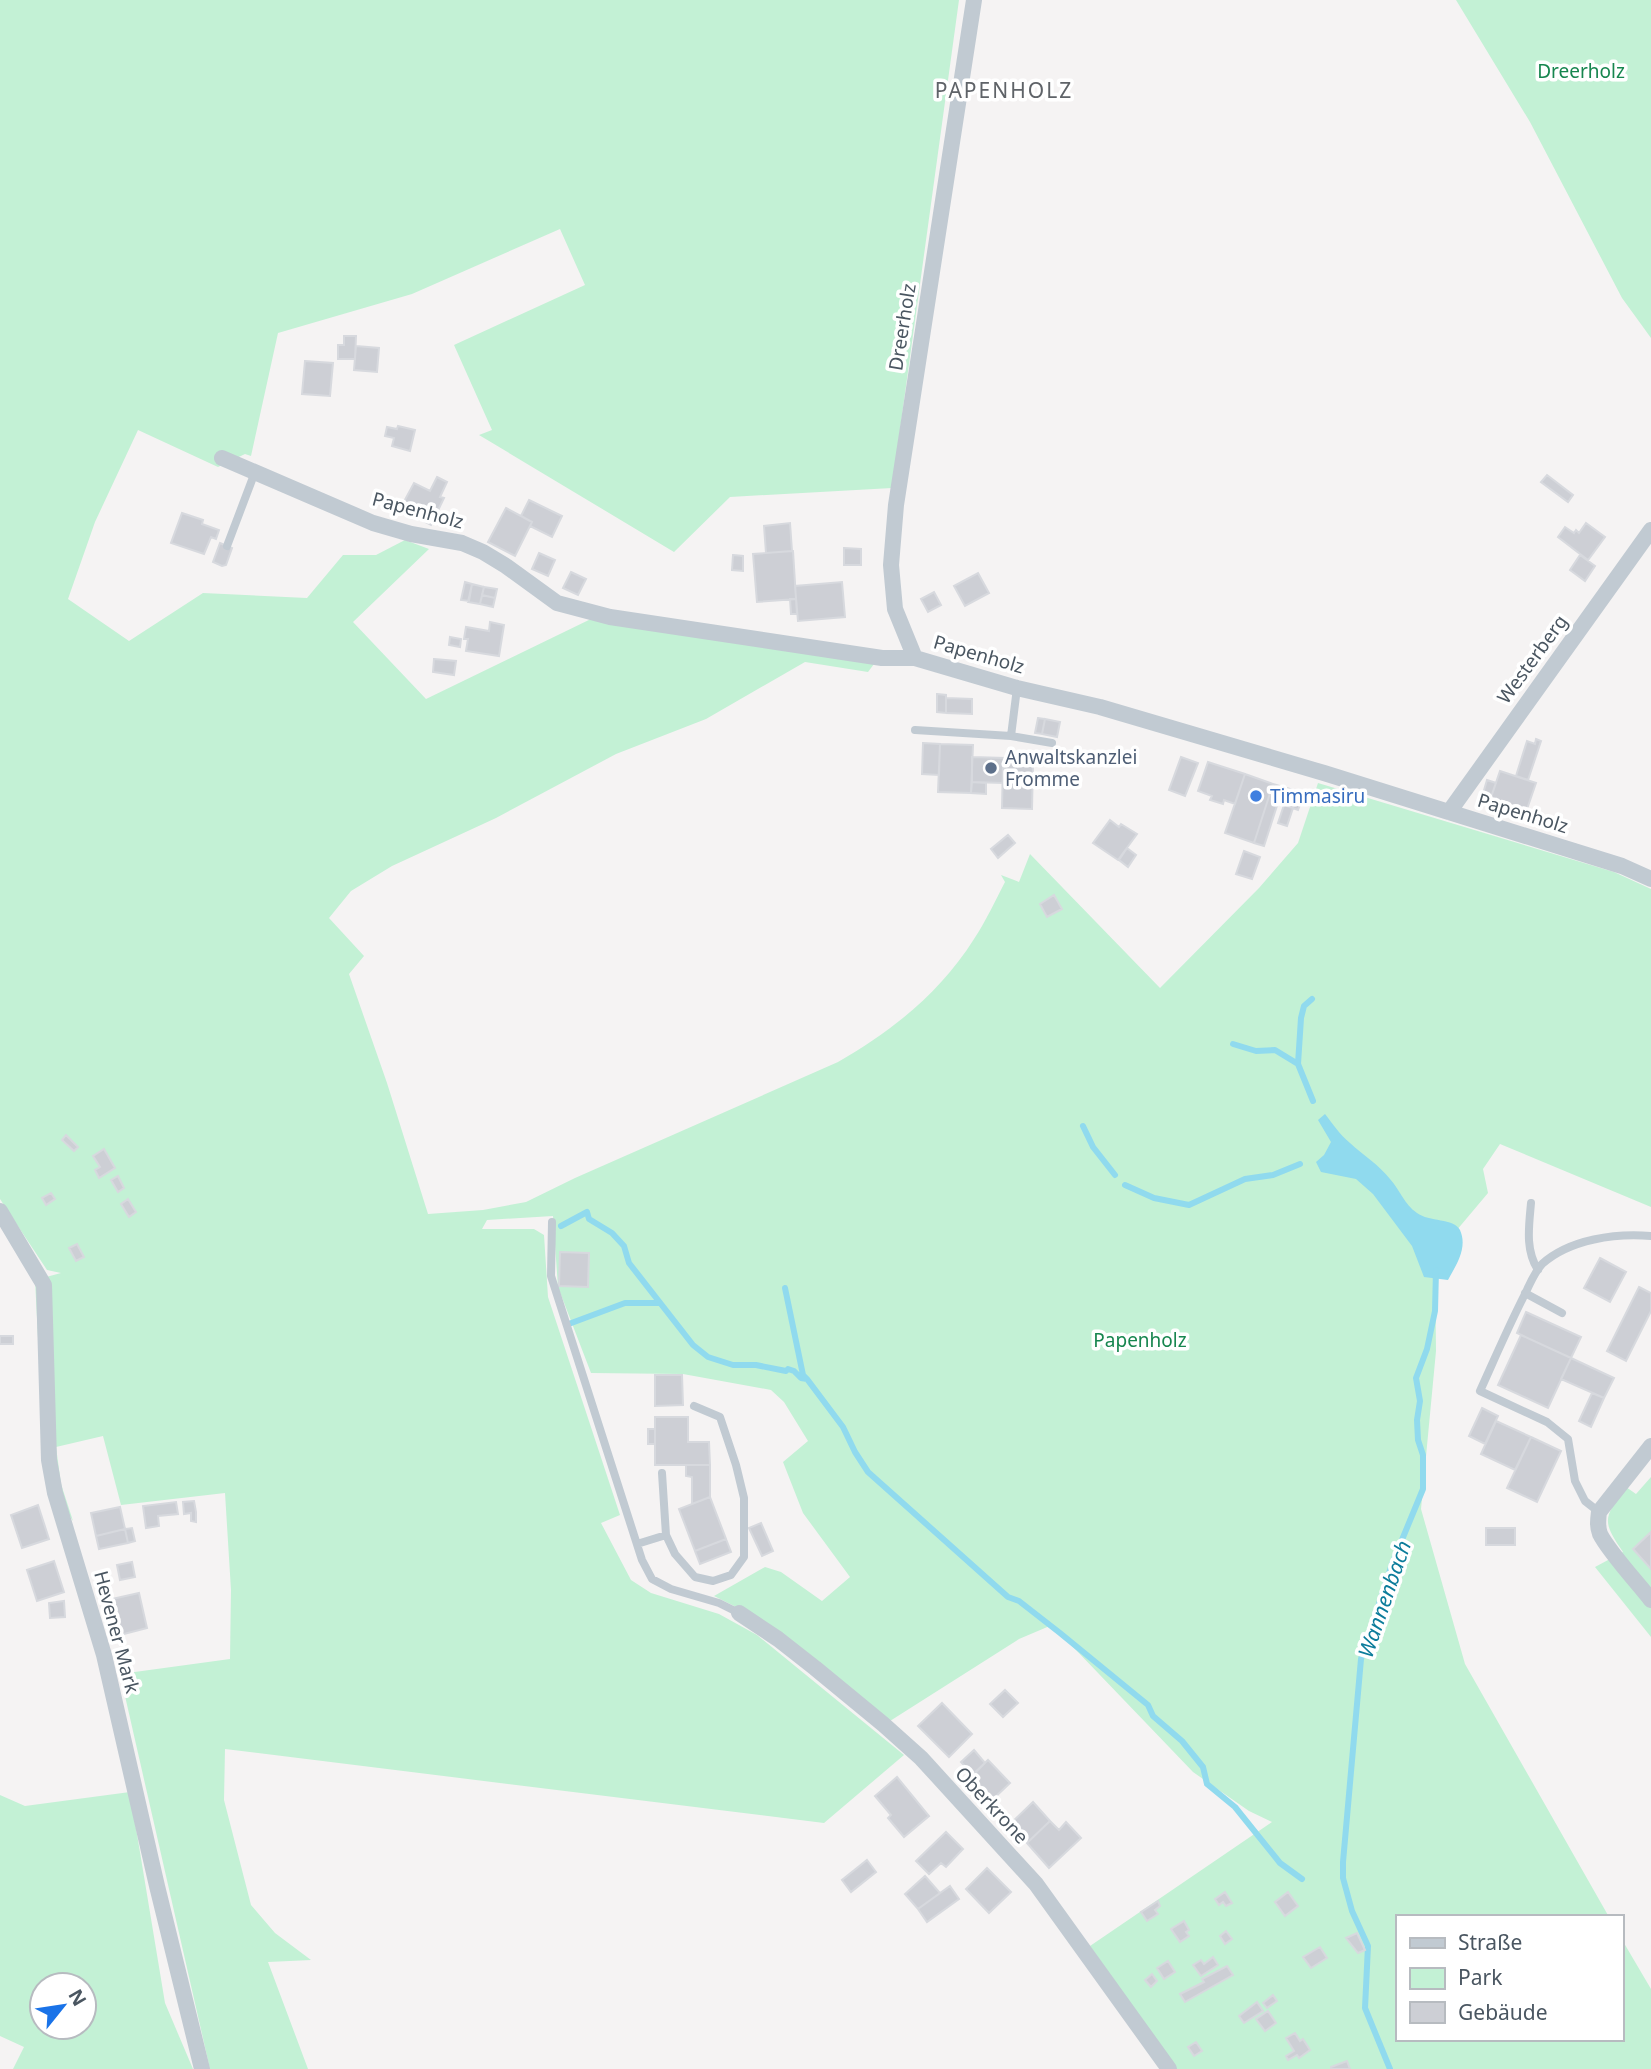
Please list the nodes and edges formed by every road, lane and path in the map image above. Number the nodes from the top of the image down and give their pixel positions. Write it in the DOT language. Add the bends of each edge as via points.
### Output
graph roads {
  1 [pos="974,0"];
  2 [pos="222,457"];
  3 [pos="255,471"];
  4 [pos="1651,530"];
  5 [pos="227,546"];
  6 [pos="915,658"];
  7 [pos="1017,688"];
  8 [pos="915,730"];
  9 [pos="1011,736"];
  10 [pos="1052,743"];
  11 [pos="1449,812"];
  12 [pos="1651,879"];
  13 [pos="1531,1203"];
  14 [pos="0,1211"];
  15 [pos="552,1222"];
  16 [pos="1651,1236"];
  17 [pos="1538,1270"];
  18 [pos="1525,1293"];
  19 [pos="1562,1313"];
  20 [pos="694,1406"];
  21 [pos="1651,1446"];
  22 [pos="662,1473"];
  23 [pos="1599,1512"];
  24 [pos="666,1535"];
  25 [pos="637,1545"];
  26 [pos="1651,1600"];
  27 [pos="739,1613"];
  28 [pos="202,2069"];
  29 [pos="1169,2069"];
  1 -- 6 [label="street, Dreerholz" via="896,505 891,565 895,609"];
  2 -- 3 [label="street, Papenholz"];
  3 -- 5 [label="lane"];
  3 -- 6 [label="street, Papenholz" via="373,523 483,552 541,594 570,608 883,658"];
  4 -- 11 [label="street, Westerberg"];
  6 -- 7 [label="street, Papenholz"];
  7 -- 9 [label="lane"];
  7 -- 11 [label="street, Papenholz" via="1100,707"];
  8 -- 9 [label="lane"];
  9 -- 10 [label="lane"];
  11 -- 12 [label="street, Papenholz"];
  13 -- 17 [label="lane" via="1530,1251"];
  14 -- 28 [label="street, Hevener Mark" via="44,1285 49,1460 54,1485 104,1654"];
  15 -- 25 [label="lane" via="551,1276"];
  16 -- 17 [label="lane" via="1582,1243"];
  17 -- 18 [label="lane"];
  18 -- 19 [label="lane"];
  18 -- 23 [label="lane" via="1480,1391 1546,1422 1568,1439 1575,1481 1585,1501"];
  20 -- 24 [label="lane" via="720,1417 728,1441 744,1498 744,1557 731,1575 713,1581 695,1577"];
  21 -- 23 [label="street"];
  22 -- 24 [label="lane"];
  23 -- 26 [label="street" via="1600,1533"];
  24 -- 25 [label="lane"];
  25 -- 27 [label="lane" via="652,1579"];
  27 -- 29 [label="street, Oberkrone" via="815,1668 921,1758 1036,1884"];
}
